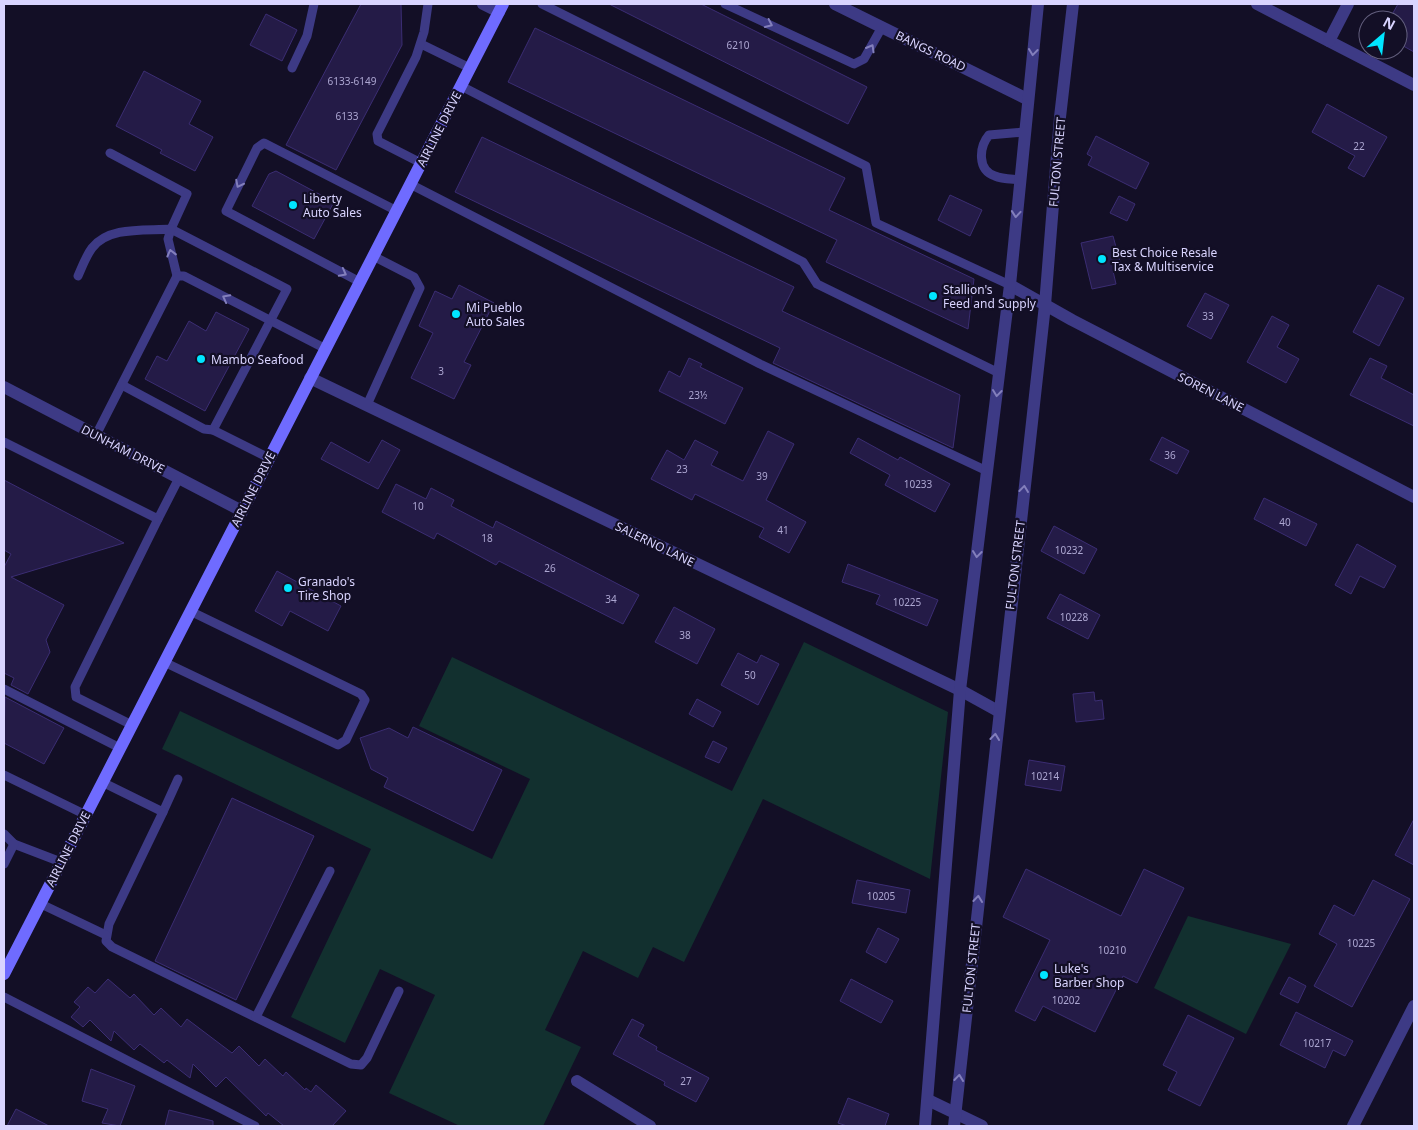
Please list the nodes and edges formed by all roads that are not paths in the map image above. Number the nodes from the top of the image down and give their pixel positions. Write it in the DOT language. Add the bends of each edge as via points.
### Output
graph roads {
  1 [pos="314,4"];
  2 [pos="428,4"];
  3 [pos="483,4"];
  4 [pos="542,4"];
  5 [pos="725,4"];
  6 [pos="835,4"];
  7 [pos="1038,4"];
  8 [pos="1073,4"];
  9 [pos="1257,4"];
  10 [pos="1348,4"];
  11 [pos="501,8"];
  12 [pos="882,27"];
  13 [pos="1329,41"];
  14 [pos="421,44"];
  15 [pos="292,68"];
  16 [pos="470,68"];
  17 [pos="1414,85"];
  18 [pos="461,86"];
  19 [pos="1027,99"];
  20 [pos="1024,132"];
  21 [pos="110,152"];
  22 [pos="421,162"];
  23 [pos="1020,180"];
  24 [pos="410,184"];
  25 [pos="397,210"];
  26 [pos="171,230"];
  27 [pos="373,256"];
  28 [pos="78,276"];
  29 [pos="177,276"];
  30 [pos="360,282"];
  31 [pos="1010,285"];
  32 [pos="1045,305"];
  33 [pos="270,321"];
  34 [pos="326,349"];
  35 [pos="999,373"];
  36 [pos="310,378"];
  37 [pos="122,386"];
  38 [pos="4,387"];
  39 [pos="367,405"];
  40 [pos="213,430"];
  41 [pos="96,435"];
  42 [pos="4,442"];
  43 [pos="269,458"];
  44 [pos="987,471"];
  45 [pos="179,478"];
  46 [pos="1414,497"];
  47 [pos="242,511"];
  48 [pos="158,519"];
  49 [pos="190,611"];
  50 [pos="164,662"];
  51 [pos="4,689"];
  52 [pos="960,690"];
  53 [pos="998,711"];
  54 [pos="132,725"];
  55 [pos="120,748"];
  56 [pos="4,775"];
  57 [pos="178,779"];
  58 [pos="102,782"];
  59 [pos="163,812"];
  60 [pos="86,815"];
  61 [pos="4,834"];
  62 [pos="14,844"];
  63 [pos="61,862"];
  64 [pos="4,864"];
  65 [pos="330,871"];
  66 [pos="40,904"];
  67 [pos="106,935"];
  68 [pos="4,974"];
  69 [pos="399,991"];
  70 [pos="4,997"];
  71 [pos="1414,1006"];
  72 [pos="256,1017"];
  73 [pos="577,1081"];
  74 [pos="928,1100"];
  75 [pos="955,1120"];
  76 [pos="256,1126"];
  77 [pos="650,1126"];
  78 [pos="925,1126"];
  79 [pos="982,1126"];
  80 [pos="1353,1126"];
  1 -- 15 [label="lane" via="307,36"];
  2 -- 14 [label="lane"];
  3 -- 11 [label="street"];
  4 -- 31 [label="lane" via="866,166 876,223"];
  5 -- 12 [label="lane, one-way" via="854,64 864,59"];
  6 -- 12 [label="street, BANGS ROAD"];
  7 -- 19 [label="street, one-way"];
  8 -- 32 [label="street, FULTON STREET"];
  9 -- 13 [label="street"];
  10 -- 13 [label="street"];
  11 -- 16 [label="main road, AIRLINE DRIVE"];
  12 -- 19 [label="street, BANGS ROAD"];
  13 -- 17 [label="street"];
  14 -- 16 [label="lane"];
  14 -- 22 [label="lane" via="377,134 378,141"];
  16 -- 18 [label="main road, AIRLINE DRIVE"];
  18 -- 22 [label="main road, AIRLINE DRIVE"];
  18 -- 35 [label="lane" via="804,262 817,284"];
  19 -- 20 [label="street"];
  20 -- 23 [label="street"];
  20 -- 23 [label="lane" via="989,135 982,150 986,170 995,176"];
  21 -- 26 [label="lane" via="187,194"];
  22 -- 24 [label="main road, AIRLINE DRIVE"];
  23 -- 31 [label="street, one-way"];
  24 -- 25 [label="main road, AIRLINE DRIVE"];
  24 -- 44 [label="lane" via="760,364"];
  25 -- 27 [label="main road, AIRLINE DRIVE"];
  25 -- 30 [label="lane, one-way" via="264,143 257,148 226,210"];
  26 -- 28 [label="lane" via="118,232 103,238 92,248"];
  29 -- 26 [label="lane, one-way" via="168,239"];
  26 -- 33 [label="lane" via="287,289"];
  27 -- 30 [label="main road, AIRLINE DRIVE"];
  27 -- 39 [label="lane" via="414,277 420,288"];
  33 -- 29 [label="lane, one-way" via="184,276"];
  29 -- 37 [label="lane"];
  30 -- 34 [label="main road, AIRLINE DRIVE"];
  31 -- 32 [label="street, SOREN LANE"];
  31 -- 35 [label="street"];
  32 -- 46 [label="street, SOREN LANE"];
  53 -- 32 [label="street, FULTON STREET, one-way"];
  33 -- 34 [label="lane"];
  33 -- 40 [label="lane"];
  34 -- 36 [label="main road, AIRLINE DRIVE"];
  35 -- 44 [label="street, one-way"];
  36 -- 39 [label="street, SALERNO LANE"];
  36 -- 43 [label="main road, AIRLINE DRIVE"];
  37 -- 40 [label="lane" via="204,429"];
  37 -- 41 [label="lane"];
  38 -- 41 [label="street, DUNHAM DRIVE"];
  39 -- 52 [label="street, SALERNO LANE"];
  40 -- 43 [label="lane"];
  41 -- 45 [label="street, DUNHAM DRIVE"];
  42 -- 48 [label="lane"];
  43 -- 47 [label="main road, AIRLINE DRIVE"];
  44 -- 52 [label="street, one-way"];
  45 -- 47 [label="street, DUNHAM DRIVE"];
  45 -- 48 [label="lane"];
  47 -- 49 [label="main road, AIRLINE DRIVE"];
  48 -- 54 [label="lane" via="75,687 76,696"];
  49 -- 50 [label="main road, AIRLINE DRIVE"];
  49 -- 50 [label="lane" via="361,694 365,700 346,740 338,745"];
  50 -- 54 [label="main road, AIRLINE DRIVE"];
  51 -- 55 [label="lane"];
  52 -- 53 [label="street, SALERNO LANE"];
  52 -- 74 [label="street"];
  75 -- 53 [label="street, FULTON STREET, one-way"];
  54 -- 55 [label="main road, AIRLINE DRIVE"];
  55 -- 58 [label="main road, AIRLINE DRIVE"];
  56 -- 60 [label="lane"];
  57 -- 59 [label="lane"];
  58 -- 59 [label="lane"];
  58 -- 60 [label="main road, AIRLINE DRIVE"];
  59 -- 67 [label="lane"];
  60 -- 63 [label="main road, AIRLINE DRIVE"];
  61 -- 62 [label="lane"];
  62 -- 63 [label="lane"];
  62 -- 64 [label="lane"];
  63 -- 66 [label="main road, AIRLINE DRIVE"];
  65 -- 72 [label="lane"];
  66 -- 67 [label="lane"];
  66 -- 68 [label="main road, AIRLINE DRIVE"];
  67 -- 72 [label="lane" via="106,941 112,947"];
  69 -- 72 [label="lane" via="361,1065 352,1064"];
  70 -- 76 [label="lane"];
  71 -- 80 [label="street"];
  73 -- 77 [label="street"];
  74 -- 75 [label="street"];
  74 -- 78 [label="street"];
  75 -- 79 [label="street"];
}
